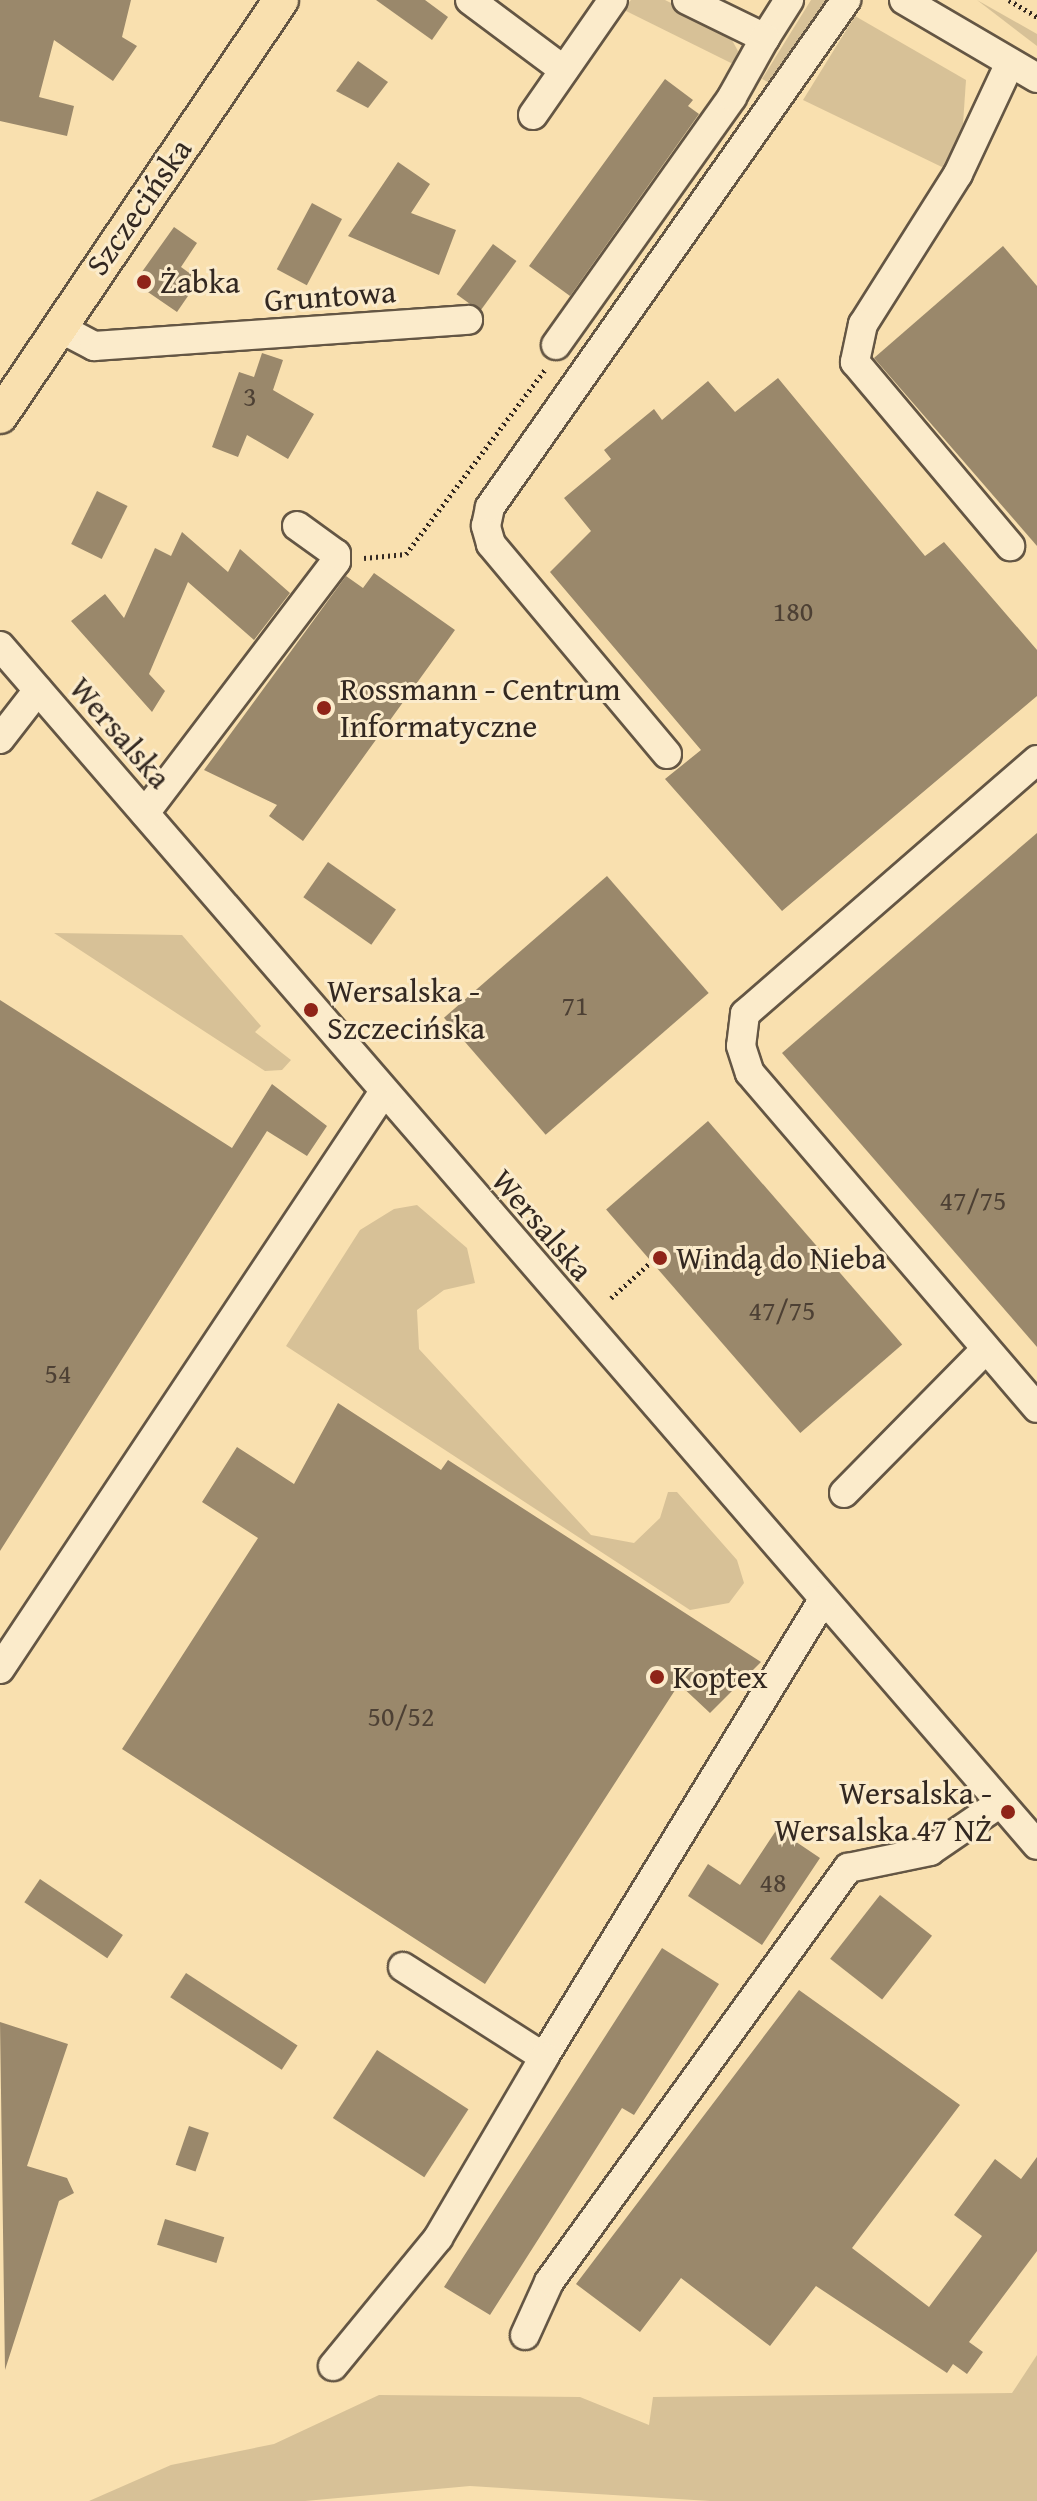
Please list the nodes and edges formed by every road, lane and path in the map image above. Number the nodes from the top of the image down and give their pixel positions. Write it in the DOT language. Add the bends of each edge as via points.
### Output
graph roads {
  1 [pos="281,0"];
  2 [pos="470,0"];
  3 [pos="613,0"];
  4 [pos="687,0"];
  5 [pos="789,0"];
  6 [pos="846,0"];
  7 [pos="904,0"];
  8 [pos="1009,0"];
  9 [pos="1037,17"];
  10 [pos="765,38"];
  11 [pos="1010,63"];
  12 [pos="564,70"];
  13 [pos="1037,78"];
  14 [pos="533,115"];
  15 [pos="468,320"];
  16 [pos="58,327"];
  17 [pos="556,345"];
  18 [pos="0,416"];
  19 [pos="297,526"];
  20 [pos="1010,546"];
  21 [pos="353,551"];
  22 [pos="4,654"];
  23 [pos="38,690"];
  24 [pos="0,739"];
  25 [pos="667,754"];
  26 [pos="1037,760"];
  27 [pos="145,813"];
  28 [pos="383,1093"];
  29 [pos="651,1262"];
  30 [pos="611,1298"];
  31 [pos="986,1349"];
  32 [pos="1037,1408"];
  33 [pos="844,1493"];
  34 [pos="823,1600"];
  35 [pos="0,1669"];
  36 [pos="1000,1803"];
  37 [pos="1037,1845"];
  38 [pos="403,1967"];
  39 [pos="544,2057"];
  40 [pos="525,2335"];
  41 [pos="333,2366"];
  1 -- 16 [label="main road, Szczecińska"];
  2 -- 12 [label="street"];
  3 -- 12 [label="street"];
  4 -- 10 [label="street"];
  5 -- 10 [label="street"];
  6 -- 25 [label="street" via="490,507 491,544"];
  7 -- 11 [label="street"];
  8 -- 9 [label="path"];
  10 -- 17 [label="street" via="732,97"];
  11 -- 13 [label="street"];
  11 -- 20 [label="street" via="958,174 863,324 855,362"];
  12 -- 14 [label="street"];
  15 -- 16 [label="street, Gruntowa" via="94,346"];
  16 -- 18 [label="main road, Szczecińska"];
  17 -- 21 [label="path" via="406,554 367,560"];
  19 -- 27 [label="street" via="336,554 336,561"];
  22 -- 23 [label="street, Wersalska"];
  23 -- 24 [label="street"];
  23 -- 27 [label="street, Wersalska"];
  26 -- 31 [label="street" via="745,1014 741,1046 750,1073"];
  27 -- 28 [label="street, Wersalska"];
  28 -- 34 [label="street, Wersalska"];
  28 -- 35 [label="street"];
  29 -- 30 [label="path"];
  31 -- 32 [label="street"];
  31 -- 33 [label="street"];
  34 -- 36 [label="street, Wersalska"];
  34 -- 39 [label="street"];
  36 -- 37 [label="street, Wersalska"];
  36 -- 40 [label="street" via="930,1851 848,1868 549,2282"];
  38 -- 39 [label="street"];
  39 -- 41 [label="street" via="438,2238"];
}
